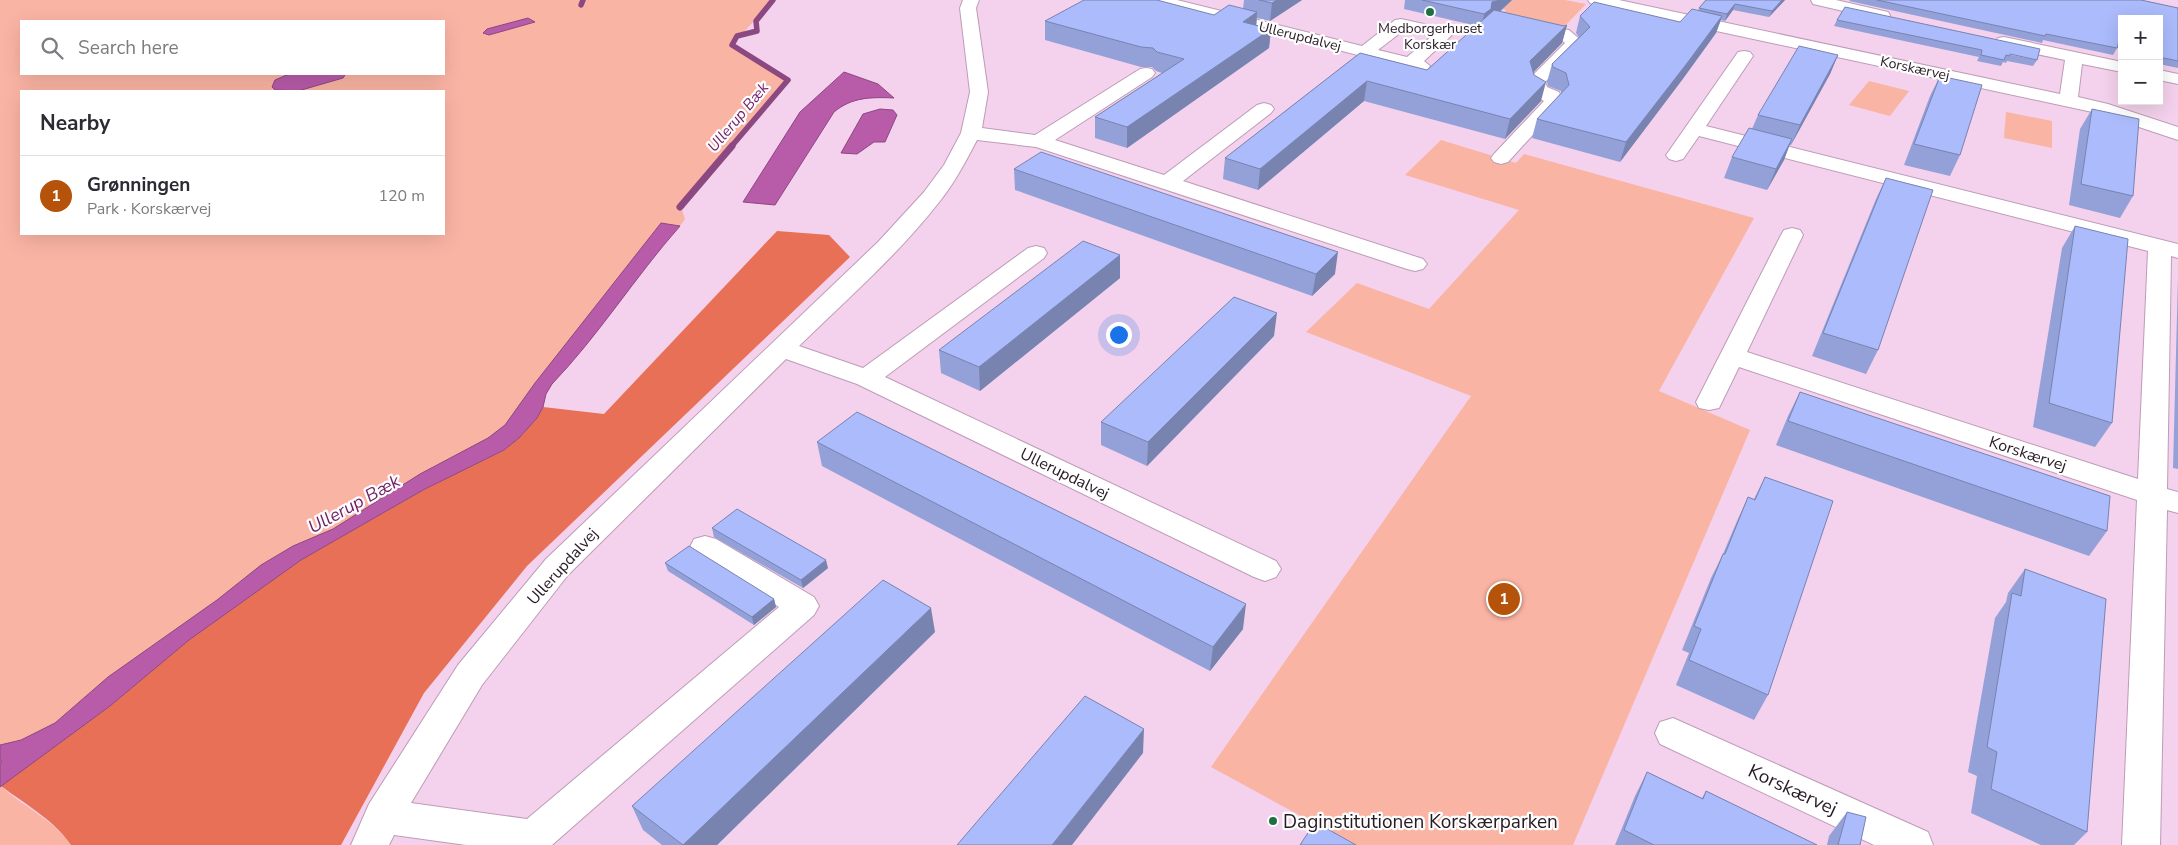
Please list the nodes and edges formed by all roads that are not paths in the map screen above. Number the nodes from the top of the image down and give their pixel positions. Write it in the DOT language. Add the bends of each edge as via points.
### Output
graph roads {
  1 [pos="971,0"];
  2 [pos="1158,0"];
  3 [pos="1225,0"];
  4 [pos="1819,1"];
  5 [pos="1655,6"];
  6 [pos="1205,12"];
  7 [pos="1578,16"];
  8 [pos="1894,18"];
  9 [pos="1989,38"];
  10 [pos="1365,52"];
  11 [pos="1744,56"];
  12 [pos="2074,57"];
  13 [pos="2118,66"];
  14 [pos="1146,73"];
  15 [pos="2163,76"];
  16 [pos="2178,79"];
  17 [pos="2068,101"];
  18 [pos="1264,109"];
  19 [pos="1694,129"];
  20 [pos="971,133"];
  21 [pos="2178,134"];
  22 [pos="1040,141"];
  23 [pos="1676,155"];
  24 [pos="1500,158"];
  25 [pos="1167,183"];
  26 [pos="1792,235"];
  27 [pos="2169,249"];
  28 [pos="1036,254"];
  29 [pos="1415,264"];
  30 [pos="782,348"];
  31 [pos="1732,356"];
  32 [pos="866,378"];
  33 [pos="1709,402"];
  34 [pos="2165,499"];
  35 [pos="705,547"];
  36 [pos="1265,569"];
  37 [pos="1673,733"];
  38 [pos="376,830"];
  39 [pos="1914,845"];
  40 [pos="2141,845"];
  1 -- 20 [label="street, Ullerupdalvej" via="968,8 979,92"];
  2 -- 6 [label="street, Ullerupdalvej"];
  3 -- 6 [label="street"];
  4 -- 8 [label="street"];
  5 -- 7 [label="street"];
  5 -- 17 [label="street, Korskærvej"];
  6 -- 10 [label="street, Ullerupdalvej"];
  7 -- 24 [label="street" via="1575,43 1536,81 1538,90 1552,96 1554,102"];
  9 -- 12 [label="street"];
  10 -- 10 [label="street, Ullerupdalvej" via="1401,24 1445,34 1416,65"];
  11 -- 19 [label="street"];
  12 -- 13 [label="street"];
  12 -- 17 [label="street"];
  14 -- 22 [label="street"];
  15 -- 16 [label="street"];
  17 -- 21 [label="street, Korskærvej" via="2134,118"];
  18 -- 25 [label="street"];
  19 -- 23 [label="street"];
  19 -- 27 [label="street"];
  20 -- 22 [label="street"];
  20 -- 30 [label="street, Ullerupdalvej" via="932,198"];
  22 -- 25 [label="street"];
  25 -- 29 [label="street"];
  26 -- 31 [label="street"];
  27 -- 34 [label="street"];
  28 -- 32 [label="street"];
  30 -- 32 [label="street, Ullerupdalvej"];
  30 -- 38 [label="street, Ullerupdalvej" via="557,567 470,675"];
  31 -- 33 [label="street"];
  31 -- 34 [label="street, Korskærvej"];
  32 -- 36 [label="street, Ullerupdalvej"];
  34 -- 40 [label="street"];
  35 -- 38 [label="street, Ullerupdalvej" via="803,606 533,838"];
  37 -- 39 [label="street, Korskærvej"];
}
